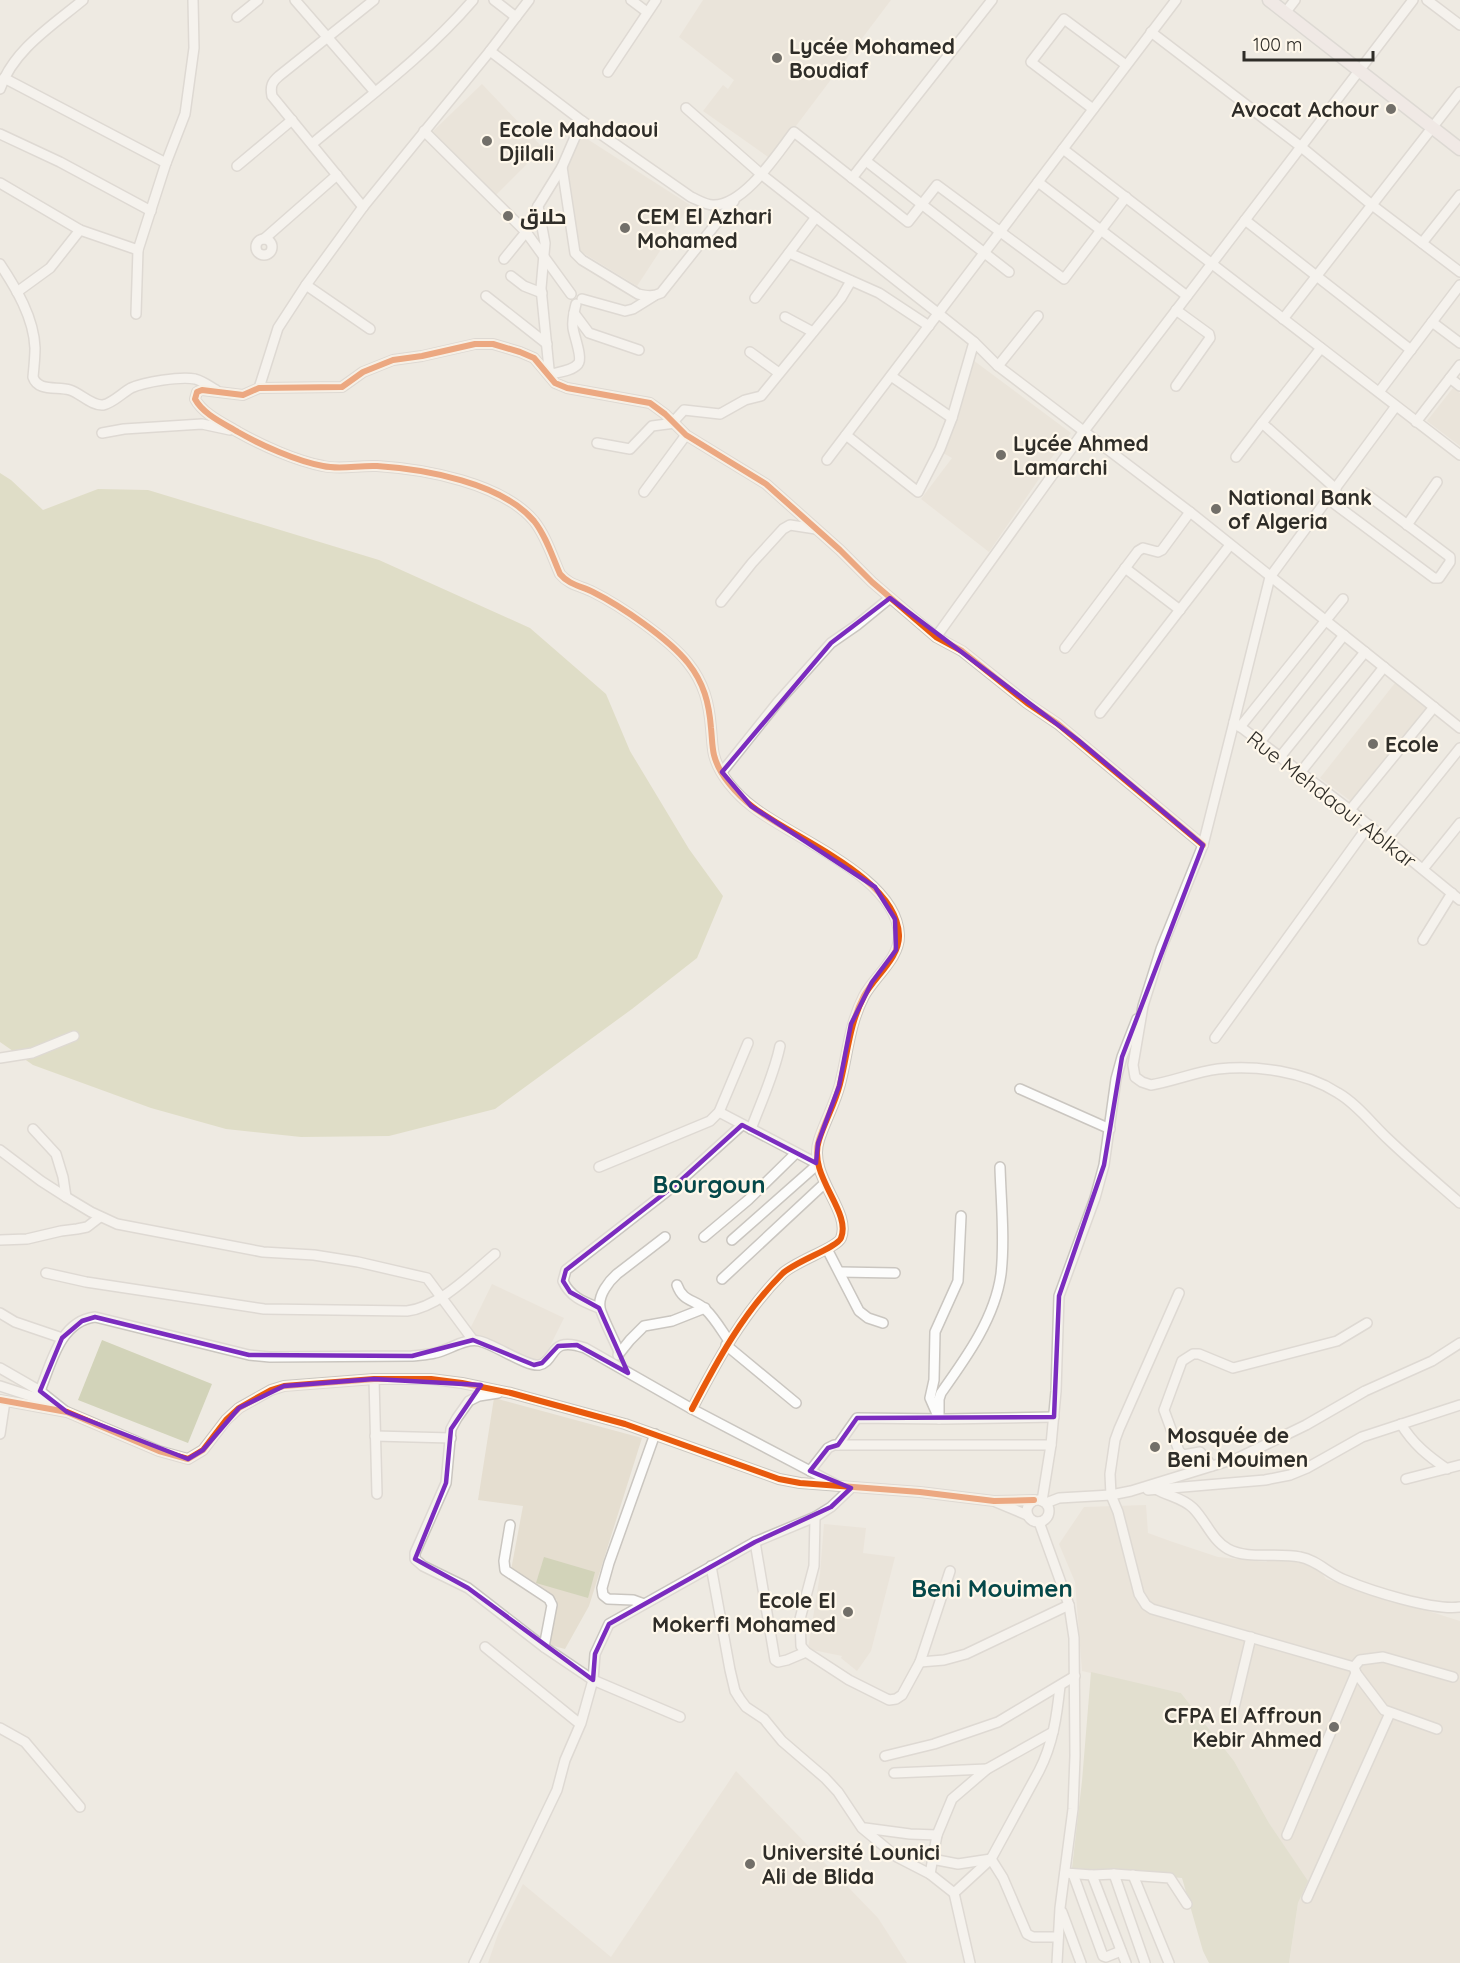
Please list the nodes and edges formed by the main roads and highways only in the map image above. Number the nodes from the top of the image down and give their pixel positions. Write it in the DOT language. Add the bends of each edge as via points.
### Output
graph roads {
  1 [pos="1269,0"];
  2 [pos="1460,149"];
  1 -- 2 [label="main road"];
}
